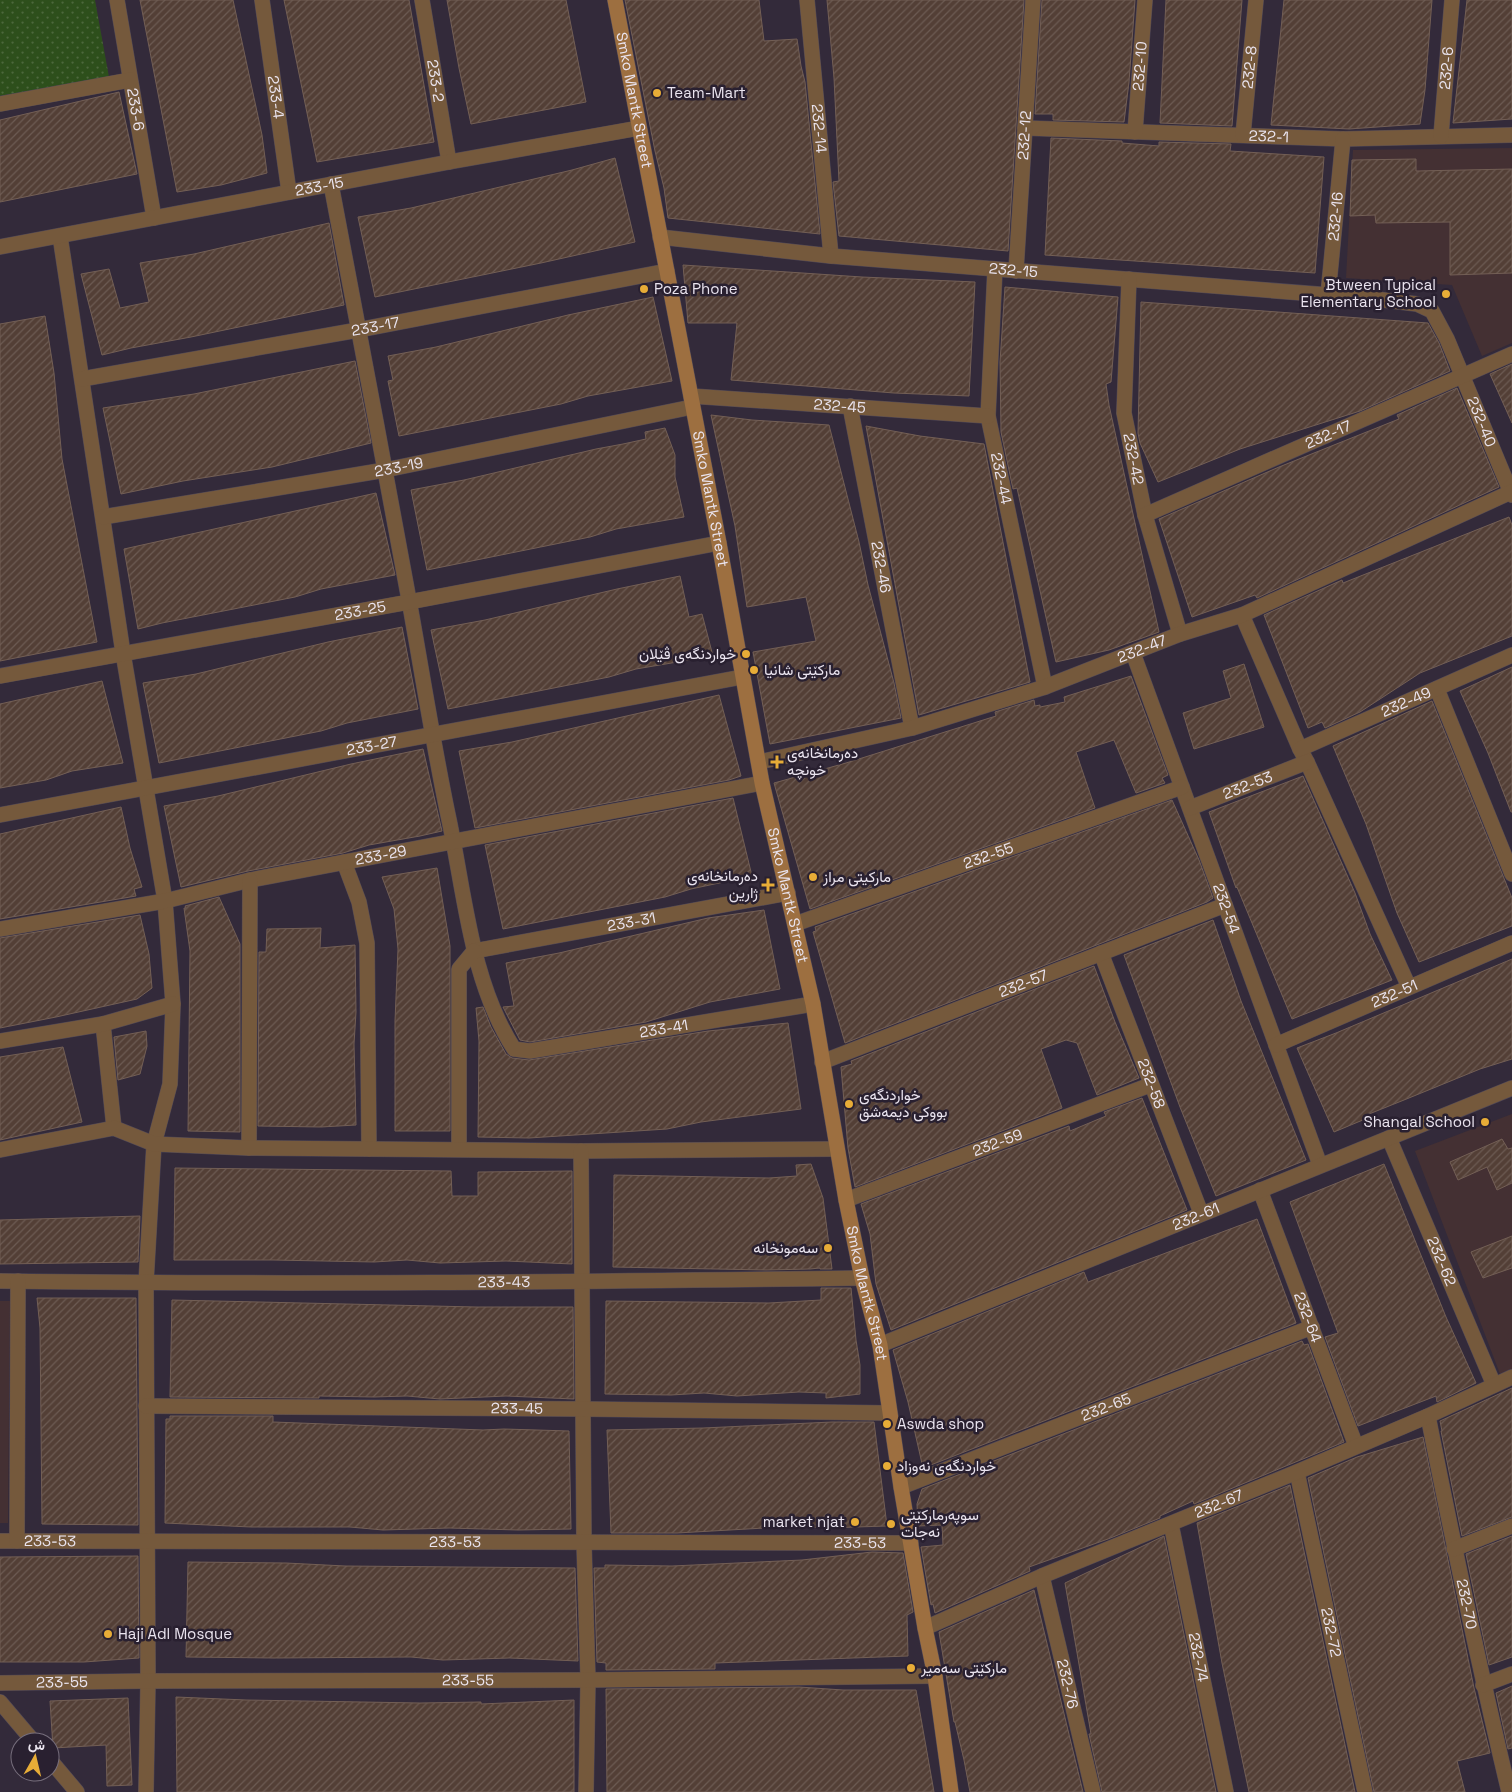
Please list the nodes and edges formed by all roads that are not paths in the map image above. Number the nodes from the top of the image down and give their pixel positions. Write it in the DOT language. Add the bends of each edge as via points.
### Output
graph roads {
  1 [pos="117,0"];
  2 [pos="262,0"];
  3 [pos="422,0"];
  4 [pos="615,0"];
  5 [pos="807,0"];
  6 [pos="1033,0"];
  7 [pos="1145,0"];
  8 [pos="1256,0"];
  9 [pos="1452,0"];
  10 [pos="130,80"];
  11 [pos="0,104"];
  12 [pos="639,128"];
  13 [pos="1025,128"];
  14 [pos="1134,132"];
  15 [pos="1512,134"];
  16 [pos="1243,135"];
  17 [pos="1441,136"];
  18 [pos="1343,139"];
  19 [pos="449,162"];
  20 [pos="331,184"];
  21 [pos="289,192"];
  22 [pos="154,218"];
  23 [pos="60,236"];
  24 [pos="660,237"];
  25 [pos="0,247"];
  26 [pos="831,256"];
  27 [pos="995,269"];
  28 [pos="667,271"];
  29 [pos="1016,271"];
  30 [pos="1129,279"];
  31 [pos="1328,295"];
  32 [pos="1367,298"];
  33 [pos="358,330"];
  34 [pos="1512,354"];
  35 [pos="1463,376"];
  36 [pos="82,379"];
  37 [pos="692,401"];
  38 [pos="850,406"];
  39 [pos="988,416"];
  40 [pos="385,470"];
  41 [pos="1511,493"];
  42 [pos="1145,515"];
  43 [pos="103,516"];
  44 [pos="719,543"];
  45 [pos="409,602"];
  46 [pos="1242,615"];
  47 [pos="1180,634"];
  48 [pos="1133,653"];
  49 [pos="123,654"];
  50 [pos="1512,655"];
  51 [pos="0,676"];
  52 [pos="742,678"];
  53 [pos="1044,687"];
  54 [pos="1437,689"];
  55 [pos="912,728"];
  56 [pos="432,736"];
  57 [pos="1304,755"];
  58 [pos="758,762"];
  59 [pos="762,782"];
  60 [pos="146,787"];
  61 [pos="1182,787"];
  62 [pos="1190,808"];
  63 [pos="0,815"];
  64 [pos="454,841"];
  65 [pos="344,862"];
  66 [pos="1512,874"];
  67 [pos="250,880"];
  68 [pos="788,893"];
  69 [pos="165,901"];
  70 [pos="1225,906"];
  71 [pos="795,924"];
  72 [pos="0,929"];
  73 [pos="1512,944"];
  74 [pos="474,951"];
  75 [pos="1101,954"];
  76 [pos="1409,987"];
  77 [pos="173,1004"];
  78 [pos="813,1004"];
  79 [pos="102,1024"];
  80 [pos="0,1041"];
  81 [pos="1276,1044"];
  82 [pos="822,1062"];
  83 [pos="1150,1085"];
  84 [pos="1512,1088"];
  85 [pos="114,1128"];
  86 [pos="1389,1138"];
  87 [pos="154,1144"];
  88 [pos="249,1148"];
  89 [pos="837,1148"];
  90 [pos="369,1149"];
  91 [pos="459,1149"];
  92 [pos="0,1150"];
  93 [pos="581,1151"];
  94 [pos="1320,1165"];
  95 [pos="1260,1190"];
  96 [pos="846,1200"];
  97 [pos="1201,1213"];
  98 [pos="862,1278"];
  99 [pos="0,1281"];
  100 [pos="18,1281"];
  101 [pos="582,1282"];
  102 [pos="146,1283"];
  103 [pos="1312,1327"];
  104 [pos="880,1344"];
  105 [pos="1512,1378"];
  106 [pos="1494,1385"];
  107 [pos="146,1406"];
  108 [pos="583,1409"];
  109 [pos="889,1413"];
  110 [pos="1428,1416"];
  111 [pos="1356,1446"];
  112 [pos="1297,1472"];
  113 [pos="901,1487"];
  114 [pos="1171,1524"];
  115 [pos="1512,1526"];
  116 [pos="0,1541"];
  117 [pos="17,1541"];
  118 [pos="146,1542"];
  119 [pos="584,1543"];
  120 [pos="911,1543"];
  121 [pos="1454,1548"];
  122 [pos="1042,1576"];
  123 [pos="925,1628"];
  124 [pos="1512,1674"];
  125 [pos="935,1676"];
  126 [pos="588,1680"];
  127 [pos="148,1681"];
  128 [pos="0,1683"];
  129 [pos="1483,1685"];
  130 [pos="0,1702"];
  131 [pos="26,1732"];
  132 [pos="60,1772"];
  133 [pos="77,1792"];
  134 [pos="146,1792"];
  135 [pos="586,1792"];
  136 [pos="951,1792"];
  137 [pos="1093,1792"];
  138 [pos="1226,1792"];
  139 [pos="1364,1792"];
  140 [pos="1509,1792"];
  1 -- 10 [label="street, 233-6"];
  2 -- 21 [label="street, 233-4"];
  3 -- 19 [label="street, 233-2"];
  4 -- 12 [label="main road, Smko Mantk Street"];
  5 -- 26 [label="street, 232-14"];
  6 -- 13 [label="street, 232-12"];
  7 -- 14 [label="street, 232-10"];
  8 -- 16 [label="street, 232-8"];
  9 -- 17 [label="street, 232-6"];
  10 -- 11 [label="street"];
  10 -- 22 [label="street, 233-6"];
  12 -- 19 [label="street, 233-15"];
  12 -- 24 [label="main road, Smko Mantk Street"];
  13 -- 14 [label="street, 232-1"];
  13 -- 29 [label="street, 232-12"];
  14 -- 16 [label="street, 232-1"];
  15 -- 17 [label="street, 232-1"];
  16 -- 18 [label="street, 232-1"];
  17 -- 18 [label="street, 232-1"];
  18 -- 31 [label="street, 232-16"];
  19 -- 20 [label="street, 233-15"];
  20 -- 21 [label="street, 233-15"];
  20 -- 33 [label="street"];
  21 -- 22 [label="street, 233-15"];
  22 -- 23 [label="street, 233-15"];
  23 -- 25 [label="street, 233-15"];
  23 -- 36 [label="street"];
  24 -- 26 [label="street, 232-15"];
  24 -- 28 [label="main road, Smko Mantk Street"];
  26 -- 27 [label="street, 232-15"];
  27 -- 29 [label="street, 232-15"];
  27 -- 39 [label="street, 232-44"];
  28 -- 33 [label="street, 233-17"];
  28 -- 37 [label="main road, Smko Mantk Street"];
  29 -- 30 [label="street, 232-15"];
  30 -- 31 [label="street, 232-15"];
  30 -- 42 [label="street, 232-42" via="1124,413"];
  31 -- 32 [label="street, 232-15"];
  32 -- 35 [label="street, 232-40" via="1417,304 1432,311"];
  33 -- 36 [label="street, 233-17"];
  33 -- 40 [label="street"];
  34 -- 35 [label="street, 232-17"];
  35 -- 41 [label="street, 232-40"];
  35 -- 42 [label="street, 232-17"];
  36 -- 43 [label="street"];
  37 -- 38 [label="street, 232-45"];
  37 -- 40 [label="street, 233-19"];
  37 -- 44 [label="main road, Smko Mantk Street"];
  38 -- 39 [label="street, 232-45"];
  38 -- 55 [label="street, 232-46"];
  39 -- 53 [label="street, 232-44"];
  40 -- 43 [label="street, 233-19"];
  40 -- 45 [label="street"];
  41 -- 46 [label="street, 232-47"];
  42 -- 47 [label="street, 232-42"];
  43 -- 49 [label="street"];
  44 -- 45 [label="street, 233-25"];
  44 -- 52 [label="main road, Smko Mantk Street"];
  45 -- 49 [label="street, 233-25"];
  45 -- 56 [label="street"];
  46 -- 47 [label="street, 232-47"];
  46 -- 57 [label="street"];
  47 -- 48 [label="street, 232-47"];
  48 -- 53 [label="street, 232-47"];
  48 -- 61 [label="street, 232-54"];
  49 -- 51 [label="street, 233-25"];
  49 -- 60 [label="street"];
  50 -- 54 [label="street, 232-49"];
  52 -- 56 [label="street, 233-27"];
  52 -- 58 [label="main road, Smko Mantk Street"];
  53 -- 55 [label="street, 232-47"];
  54 -- 57 [label="street, 232-49"];
  54 -- 66 [label="street"];
  55 -- 58 [label="street, 232-47"];
  56 -- 60 [label="street, 233-27"];
  56 -- 64 [label="street"];
  57 -- 62 [label="street, 232-53"];
  57 -- 76 [label="street"];
  58 -- 59 [label="main road, Smko Mantk Street"];
  59 -- 64 [label="street, 233-29"];
  59 -- 68 [label="main road, Smko Mantk Street"];
  60 -- 63 [label="street, 233-27"];
  60 -- 69 [label="street"];
  61 -- 62 [label="street, 232-54"];
  61 -- 71 [label="street, 232-55"];
  62 -- 70 [label="street, 232-54"];
  64 -- 65 [label="street, 233-29"];
  64 -- 74 [label="street"];
  65 -- 67 [label="street, 233-29"];
  65 -- 90 [label="street" via="359,902 367,943"];
  67 -- 69 [label="street, 233-29"];
  67 -- 88 [label="street"];
  68 -- 71 [label="main road, Smko Mantk Street"];
  68 -- 74 [label="street, 233-31"];
  69 -- 72 [label="street, 233-29"];
  69 -- 77 [label="street"];
  70 -- 75 [label="street, 232-57"];
  70 -- 81 [label="street, 232-54"];
  71 -- 78 [label="main road, Smko Mantk Street"];
  73 -- 76 [label="street, 232-51"];
  74 -- 78 [label="street, 233-41" via="492,1007 514,1049 530,1051"];
  74 -- 91 [label="street" via="459,969"];
  75 -- 82 [label="street, 232-57"];
  75 -- 83 [label="street, 232-58"];
  76 -- 81 [label="street, 232-51"];
  77 -- 79 [label="street"];
  77 -- 87 [label="street" via="170,1084"];
  78 -- 82 [label="main road, Smko Mantk Street"];
  79 -- 80 [label="street"];
  79 -- 85 [label="street"];
  81 -- 94 [label="street, 232-54"];
  82 -- 89 [label="main road, Smko Mantk Street"];
  83 -- 96 [label="street, 232-59"];
  83 -- 97 [label="street, 232-58"];
  84 -- 86 [label="street, 232-61"];
  85 -- 87 [label="street"];
  85 -- 92 [label="street"];
  86 -- 94 [label="street, 232-61"];
  86 -- 106 [label="street, 232-62"];
  87 -- 88 [label="street"];
  87 -- 102 [label="street"];
  88 -- 90 [label="street"];
  89 -- 93 [label="street"];
  89 -- 96 [label="main road, Smko Mantk Street"];
  90 -- 91 [label="street"];
  91 -- 93 [label="street"];
  93 -- 101 [label="street"];
  94 -- 95 [label="street, 232-61"];
  95 -- 97 [label="street, 232-61"];
  95 -- 103 [label="street, 232-64"];
  96 -- 98 [label="main road, Smko Mantk Street"];
  97 -- 104 [label="street, 232-61"];
  98 -- 101 [label="street, 233-43"];
  98 -- 104 [label="main road, Smko Mantk Street"];
  99 -- 100 [label="street, 233-43"];
  100 -- 102 [label="street, 233-43"];
  100 -- 117 [label="street"];
  101 -- 102 [label="street, 233-43"];
  101 -- 108 [label="street"];
  102 -- 107 [label="street"];
  103 -- 111 [label="street, 232-64"];
  103 -- 113 [label="street, 232-65"];
  104 -- 109 [label="main road, Smko Mantk Street"];
  105 -- 106 [label="street, 232-67"];
  106 -- 110 [label="street, 232-67"];
  107 -- 108 [label="street, 233-45"];
  107 -- 118 [label="street"];
  108 -- 109 [label="street, 233-45"];
  108 -- 119 [label="street"];
  109 -- 113 [label="main road, Smko Mantk Street"];
  110 -- 111 [label="street, 232-67"];
  110 -- 121 [label="street, 232-70"];
  111 -- 112 [label="street, 232-67"];
  112 -- 114 [label="street, 232-67"];
  112 -- 139 [label="street, 232-72"];
  113 -- 120 [label="main road, Smko Mantk Street"];
  114 -- 122 [label="street, 232-67"];
  114 -- 138 [label="street, 232-74"];
  115 -- 121 [label="street"];
  116 -- 117 [label="street, 233-53"];
  117 -- 118 [label="street, 233-53"];
  118 -- 119 [label="street, 233-53"];
  118 -- 127 [label="street"];
  119 -- 120 [label="street, 233-53"];
  119 -- 126 [label="street"];
  120 -- 123 [label="main road, Smko Mantk Street"];
  121 -- 129 [label="street, 232-70"];
  122 -- 123 [label="street, 232-67"];
  122 -- 137 [label="street, 232-76"];
  123 -- 125 [label="main road, Smko Mantk Street"];
  124 -- 129 [label="street"];
  125 -- 126 [label="street, 233-55"];
  125 -- 136 [label="main road, Smko Mantk Street"];
  126 -- 127 [label="street, 233-55"];
  126 -- 135 [label="street"];
  127 -- 128 [label="street, 233-55"];
  127 -- 134 [label="street"];
  129 -- 140 [label="street, 232-70"];
  130 -- 131 [label="street"];
  132 -- 133 [label="street"];
}
